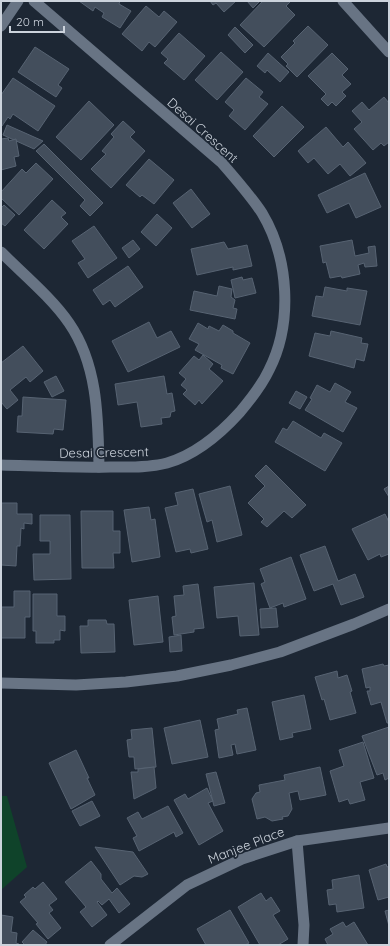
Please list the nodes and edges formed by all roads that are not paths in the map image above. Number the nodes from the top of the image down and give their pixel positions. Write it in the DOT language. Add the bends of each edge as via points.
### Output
graph roads {
  1 [pos="18,1"];
  2 [pos="34,1"];
  3 [pos="343,1"];
  4 [pos="1,26"];
  5 [pos="389,52"];
  6 [pos="1,252"];
  7 [pos="1,466"];
  8 [pos="100,468"];
  9 [pos="389,609"];
  10 [pos="1,683"];
  11 [pos="389,828"];
  12 [pos="297,841"];
  13 [pos="110,945"];
  14 [pos="302,945"];
  1 -- 4 [label="street"];
  2 -- 8 [label="street, Desai Crescent" via="220,162 262,214 278,249 284,276 285,307 277,350 258,389 228,426 212,440 168,463"];
  3 -- 5 [label="street"];
  6 -- 8 [label="street" via="56,306 78,336 88,362 94,390"];
  7 -- 8 [label="street, Desai Crescent"];
  9 -- 10 [label="street" via="280,652 177,676 76,684"];
  11 -- 12 [label="street, Manjee Place"];
  12 -- 13 [label="street, Manjee Place" via="242,859 187,885"];
  12 -- 14 [label="street" via="304,925"];
}
